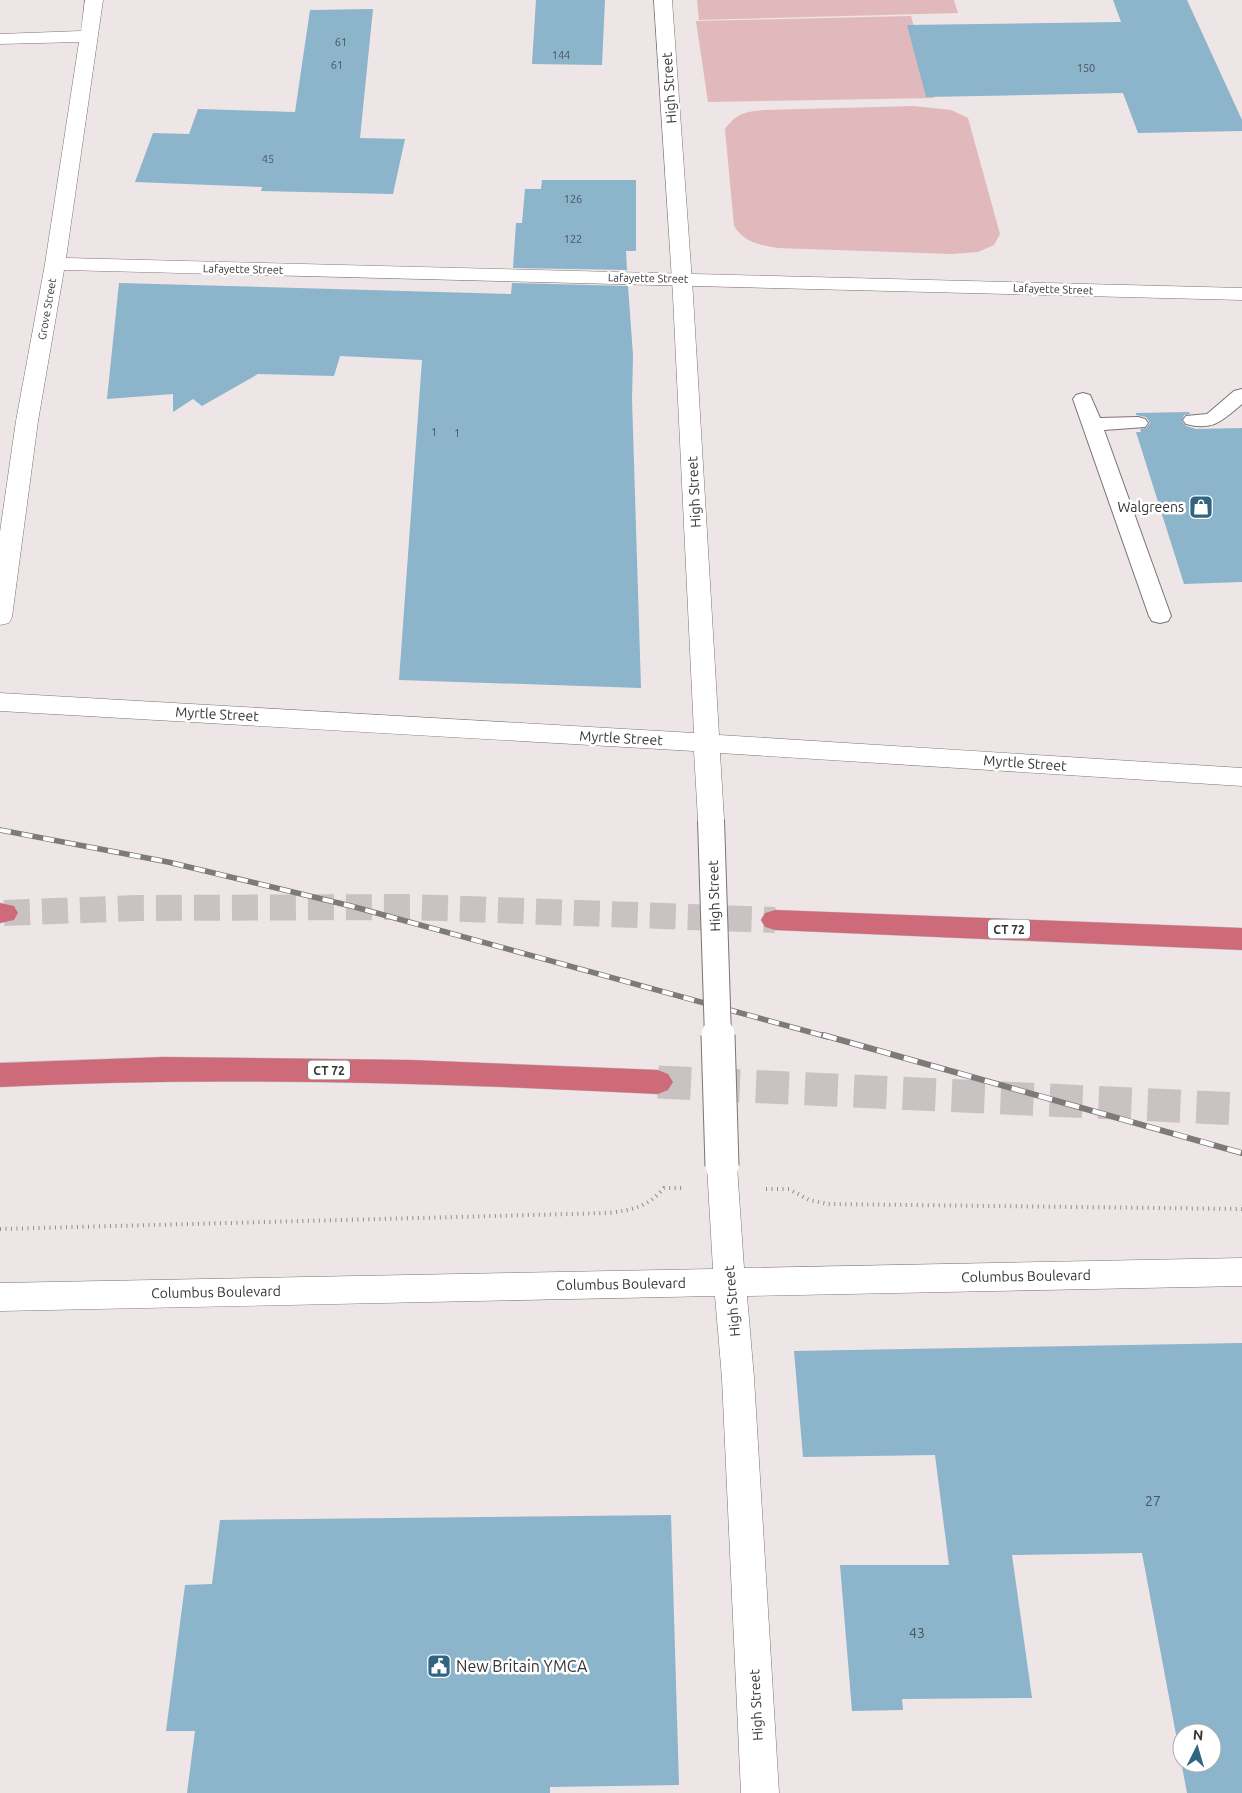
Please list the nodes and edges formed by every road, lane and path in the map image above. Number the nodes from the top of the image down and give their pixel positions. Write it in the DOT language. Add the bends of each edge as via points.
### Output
graph roads {
  1 [pos="94,0"];
  2 [pos="663,0"];
  3 [pos="88,36"];
  4 [pos="0,39"];
  5 [pos="55,264"];
  6 [pos="681,279"];
  7 [pos="1242,294"];
  8 [pos="1241,395"];
  9 [pos="1084,399"];
  10 [pos="1193,420"];
  11 [pos="1138,423"];
  12 [pos="1093,424"];
  13 [pos="1160,616"];
  14 [pos="0,617"];
  15 [pos="0,702"];
  16 [pos="709,743"];
  17 [pos="1242,777"];
  18 [pos="775,920"];
  19 [pos="1242,939"];
  20 [pos="0,1075"];
  21 [pos="658,1082"];
  22 [pos="664,1188"];
  23 [pos="789,1189"];
  24 [pos="1242,1208"];
  25 [pos="0,1229"];
  26 [pos="1242,1272"];
  27 [pos="730,1282"];
  28 [pos="0,1297"];
  29 [pos="760,1793"];
  1 -- 3 [label="street, Grove Street"];
  2 -- 6 [label="street, High Street"];
  3 -- 4 [label="street"];
  3 -- 5 [label="street, Grove Street"];
  5 -- 6 [label="street, Lafayette Street"];
  5 -- 14 [label="street, Grove Street" via="26,421"];
  6 -- 7 [label="street, Lafayette Street"];
  6 -- 16 [label="street, High Street"];
  8 -- 10 [label="lane" via="1212,420"];
  9 -- 12 [label="lane"];
  11 -- 12 [label="lane"];
  12 -- 13 [label="lane"];
  15 -- 16 [label="street, Myrtle Street"];
  16 -- 17 [label="street, Myrtle Street"];
  16 -- 27 [label="street, High Street, bridge" via="722,1166"];
  18 -- 19 [label="highway, CT 72"];
  20 -- 21 [label="highway, CT 72" via="253,1068"];
  22 -- 25 [label="path" via="647,1206 608,1213"];
  23 -- 24 [label="path" via="809,1200 828,1204"];
  26 -- 27 [label="street, Columbus Boulevard"];
  27 -- 28 [label="street, Columbus Boulevard"];
  27 -- 29 [label="street, High Street"];
}
